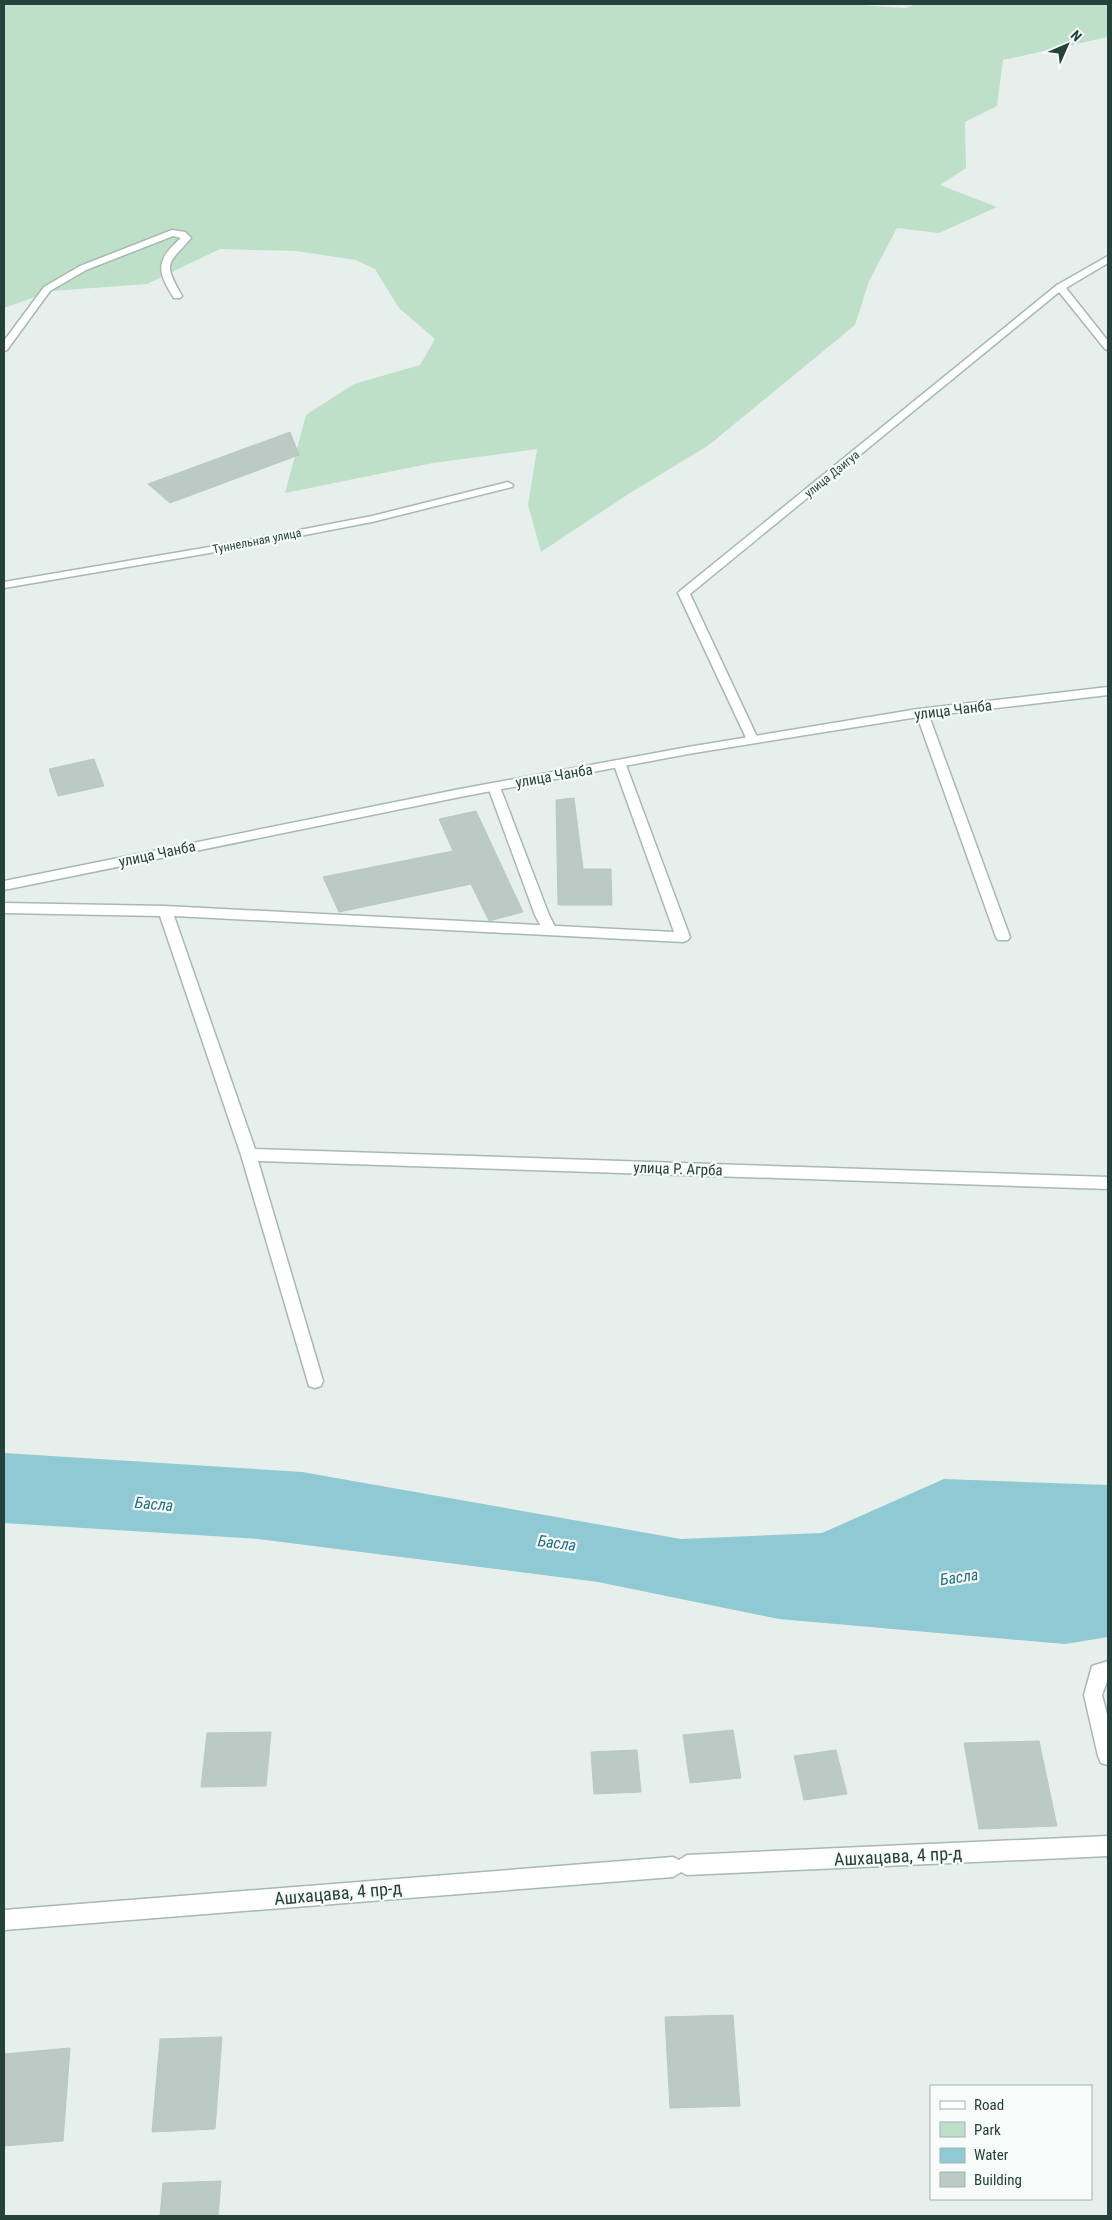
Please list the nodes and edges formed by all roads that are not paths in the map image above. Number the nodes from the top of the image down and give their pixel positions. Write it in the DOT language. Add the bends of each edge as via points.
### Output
graph roads {
  1 [pos="1108,259"];
  2 [pos="1060,287"];
  3 [pos="177,296"];
  4 [pos="1108,347"];
  5 [pos="4,348"];
  6 [pos="508,485"];
  7 [pos="4,585"];
  8 [pos="1108,691"];
  9 [pos="922,713"];
  10 [pos="752,739"];
  11 [pos="620,765"];
  12 [pos="494,787"];
  13 [pos="4,886"];
  14 [pos="4,908"];
  15 [pos="165,912"];
  16 [pos="550,931"];
  17 [pos="1004,937"];
  18 [pos="248,1155"];
  19 [pos="1108,1183"];
  20 [pos="315,1381"];
  21 [pos="1104,1671"];
  22 [pos="1108,1756"];
  23 [pos="1108,1846"];
  24 [pos="4,1920"];
  1 -- 2 [label="street, улица Дзигуа"];
  2 -- 4 [label="street"];
  2 -- 10 [label="street, улица Дзигуа" via="684,594"];
  3 -- 5 [label="street" via="163,272 165,261 186,238 172,233 83,268 47,289"];
  6 -- 7 [label="street, Туннельная улица" via="372,520"];
  8 -- 9 [label="street, улица Чанба"];
  9 -- 10 [label="street, улица Чанба"];
  9 -- 17 [label="street"];
  10 -- 11 [label="street, улица Чанба"];
  11 -- 12 [label="street, улица Чанба"];
  11 -- 16 [label="street" via="682,937"];
  12 -- 13 [label="street, улица Чанба"];
  12 -- 16 [label="street"];
  14 -- 15 [label="street"];
  15 -- 16 [label="street"];
  15 -- 18 [label="street"];
  18 -- 19 [label="street, улица Р. Агрба"];
  18 -- 20 [label="street"];
  21 -- 22 [label="street" via="1093,1695"];
  23 -- 24 [label="street, Ашхацава, 4 пр-д" via="680,1866"];
}
